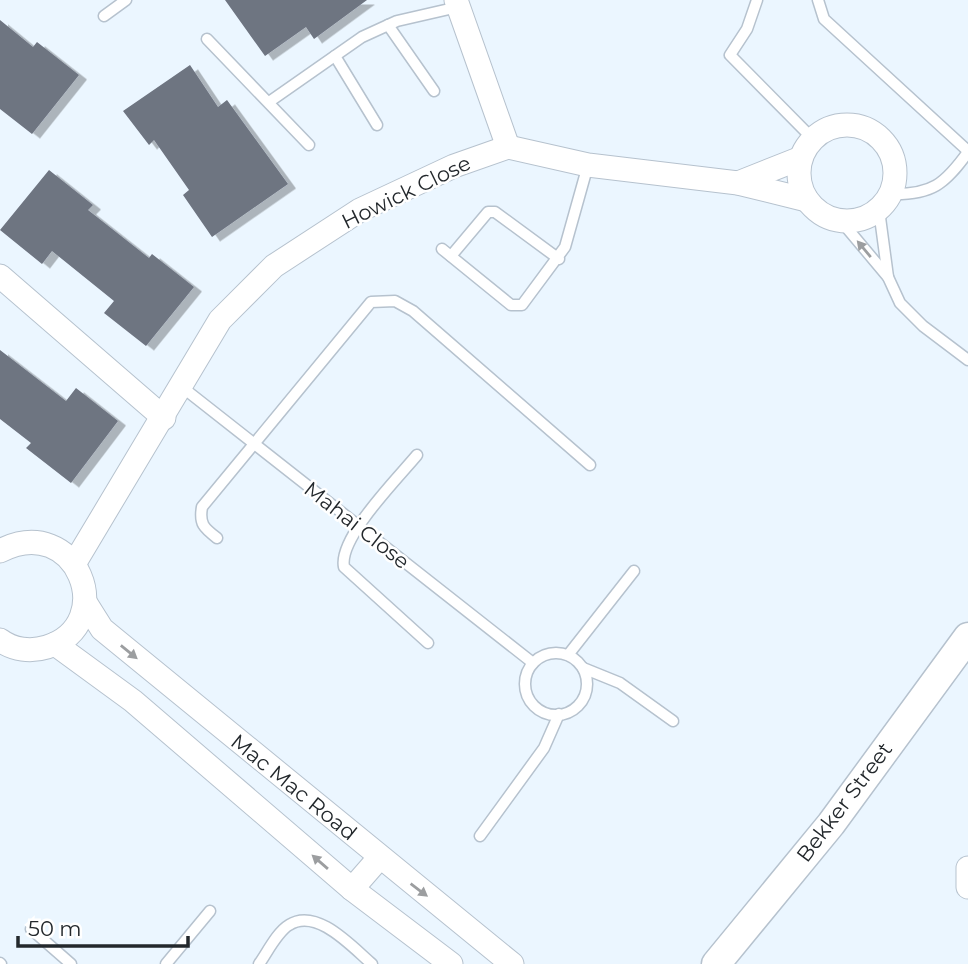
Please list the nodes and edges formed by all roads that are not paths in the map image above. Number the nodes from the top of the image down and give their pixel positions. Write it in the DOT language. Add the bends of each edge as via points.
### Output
graph roads {
  1 [pos="126,0"];
  2 [pos="757,0"];
  3 [pos="818,0"];
  4 [pos="457,3"];
  5 [pos="104,16"];
  6 [pos="388,25"];
  7 [pos="208,39"];
  8 [pos="335,56"];
  9 [pos="434,92"];
  10 [pos="269,102"];
  11 [pos="377,125"];
  12 [pos="309,145"];
  13 [pos="508,147"];
  14 [pos="807,149"];
  15 [pos="968,152"];
  16 [pos="588,165"];
  17 [pos="738,183"];
  18 [pos="807,200"];
  19 [pos="885,202"];
  20 [pos="841,221"];
  21 [pos="442,249"];
  22 [pos="451,256"];
  23 [pos="559,259"];
  24 [pos="0,276"];
  25 [pos="888,277"];
  26 [pos="968,360"];
  27 [pos="183,387"];
  28 [pos="164,418"];
  29 [pos="253,443"];
  30 [pos="417,455"];
  31 [pos="590,465"];
  32 [pos="358,526"];
  33 [pos="217,538"];
  34 [pos="0,551"];
  35 [pos="74,564"];
  36 [pos="634,571"];
  37 [pos="85,602"];
  38 [pos="428,643"];
  39 [pos="965,643"];
  40 [pos="1,644"];
  41 [pos="55,644"];
  42 [pos="568,655"];
  43 [pos="533,663"];
  44 [pos="583,668"];
  45 [pos="559,715"];
  46 [pos="673,721"];
  47 [pos="480,836"];
  48 [pos="380,857"];
  49 [pos="968,868"];
  50 [pos="968,887"];
  51 [pos="352,889"];
  52 [pos="210,911"];
  53 [pos="31,929"];
  54 [pos="71,964"];
  55 [pos="166,964"];
  56 [pos="258,964"];
  57 [pos="372,964"];
  58 [pos="451,964"];
  59 [pos="512,964"];
  60 [pos="716,964"];
  1 -- 5 [label="lane"];
  2 -- 14 [label="lane" via="747,29 730,55"];
  3 -- 15 [label="lane" via="824,19"];
  4 -- 6 [label="lane"];
  4 -- 13 [label="street"];
  6 -- 8 [label="lane"];
  6 -- 9 [label="lane"];
  7 -- 10 [label="lane"];
  8 -- 10 [label="lane"];
  8 -- 11 [label="lane"];
  10 -- 12 [label="lane"];
  13 -- 16 [label="street"];
  13 -- 27 [label="street, Howick Close" via="454,166 360,210 274,266 220,320"];
  14 -- 17 [label="street"];
  14 -- 18 [label="street" via="800,181"];
  14 -- 19 [label="street" via="832,127 855,125 875,134 890,150 896,172"];
  15 -- 19 [label="lane" via="954,171 928,191"];
  16 -- 17 [label="street"];
  16 -- 23 [label="lane"];
  17 -- 18 [label="street"];
  18 -- 20 [label="street" via="822,214"];
  19 -- 20 [label="street" via="861,219"];
  19 -- 25 [label="lane"];
  25 -- 20 [label="lane, one-way"];
  21 -- 22 [label="lane"];
  22 -- 23 [label="lane" via="488,212 495,212"];
  22 -- 23 [label="lane" via="517,306"];
  24 -- 28 [label="street"];
  25 -- 26 [label="lane" via="900,303"];
  27 -- 28 [label="street, Howick Close"];
  27 -- 29 [label="lane, Mahai Close"];
  28 -- 35 [label="street, Howick Close"];
  29 -- 31 [label="lane" via="371,302 381,300 413,310 435,327"];
  29 -- 32 [label="lane, Mahai Close"];
  29 -- 33 [label="lane" via="202,507 203,527"];
  30 -- 32 [label="lane"];
  32 -- 38 [label="lane" via="343,554 344,567"];
  32 -- 43 [label="lane, Mahai Close"];
  34 -- 35 [label="street" via="32,541 50,544"];
  35 -- 37 [label="street, Mac Mac Road" via="84,584"];
  36 -- 42 [label="lane"];
  37 -- 41 [label="street" via="80,619"];
  37 -- 48 [label="street, Mac Mac Road, one-way" via="102,629"];
  39 -- 60 [label="street, Bekker Street" via="831,824"];
  40 -- 41 [label="street" via="38,649"];
  51 -- 41 [label="street, Mac Mac Road, one-way" via="132,701"];
  42 -- 43 [label="lane" via="549,653"];
  42 -- 44 [label="lane"];
  43 -- 45 [label="lane" via="525,687 529,698 537,708"];
  44 -- 45 [label="lane" via="587,680 581,703"];
  44 -- 46 [label="lane" via="620,683"];
  45 -- 47 [label="lane" via="544,748"];
  48 -- 51 [label="street"];
  48 -- 59 [label="street, Mac Mac Road, one-way"];
  49 -- 50 [label="street"];
  51 -- 58 [label="street, Mac Mac Road"];
  52 -- 55 [label="lane"];
  53 -- 54 [label="lane"];
  56 -- 57 [label="lane" via="287,926 301,920 337,934"];
}
